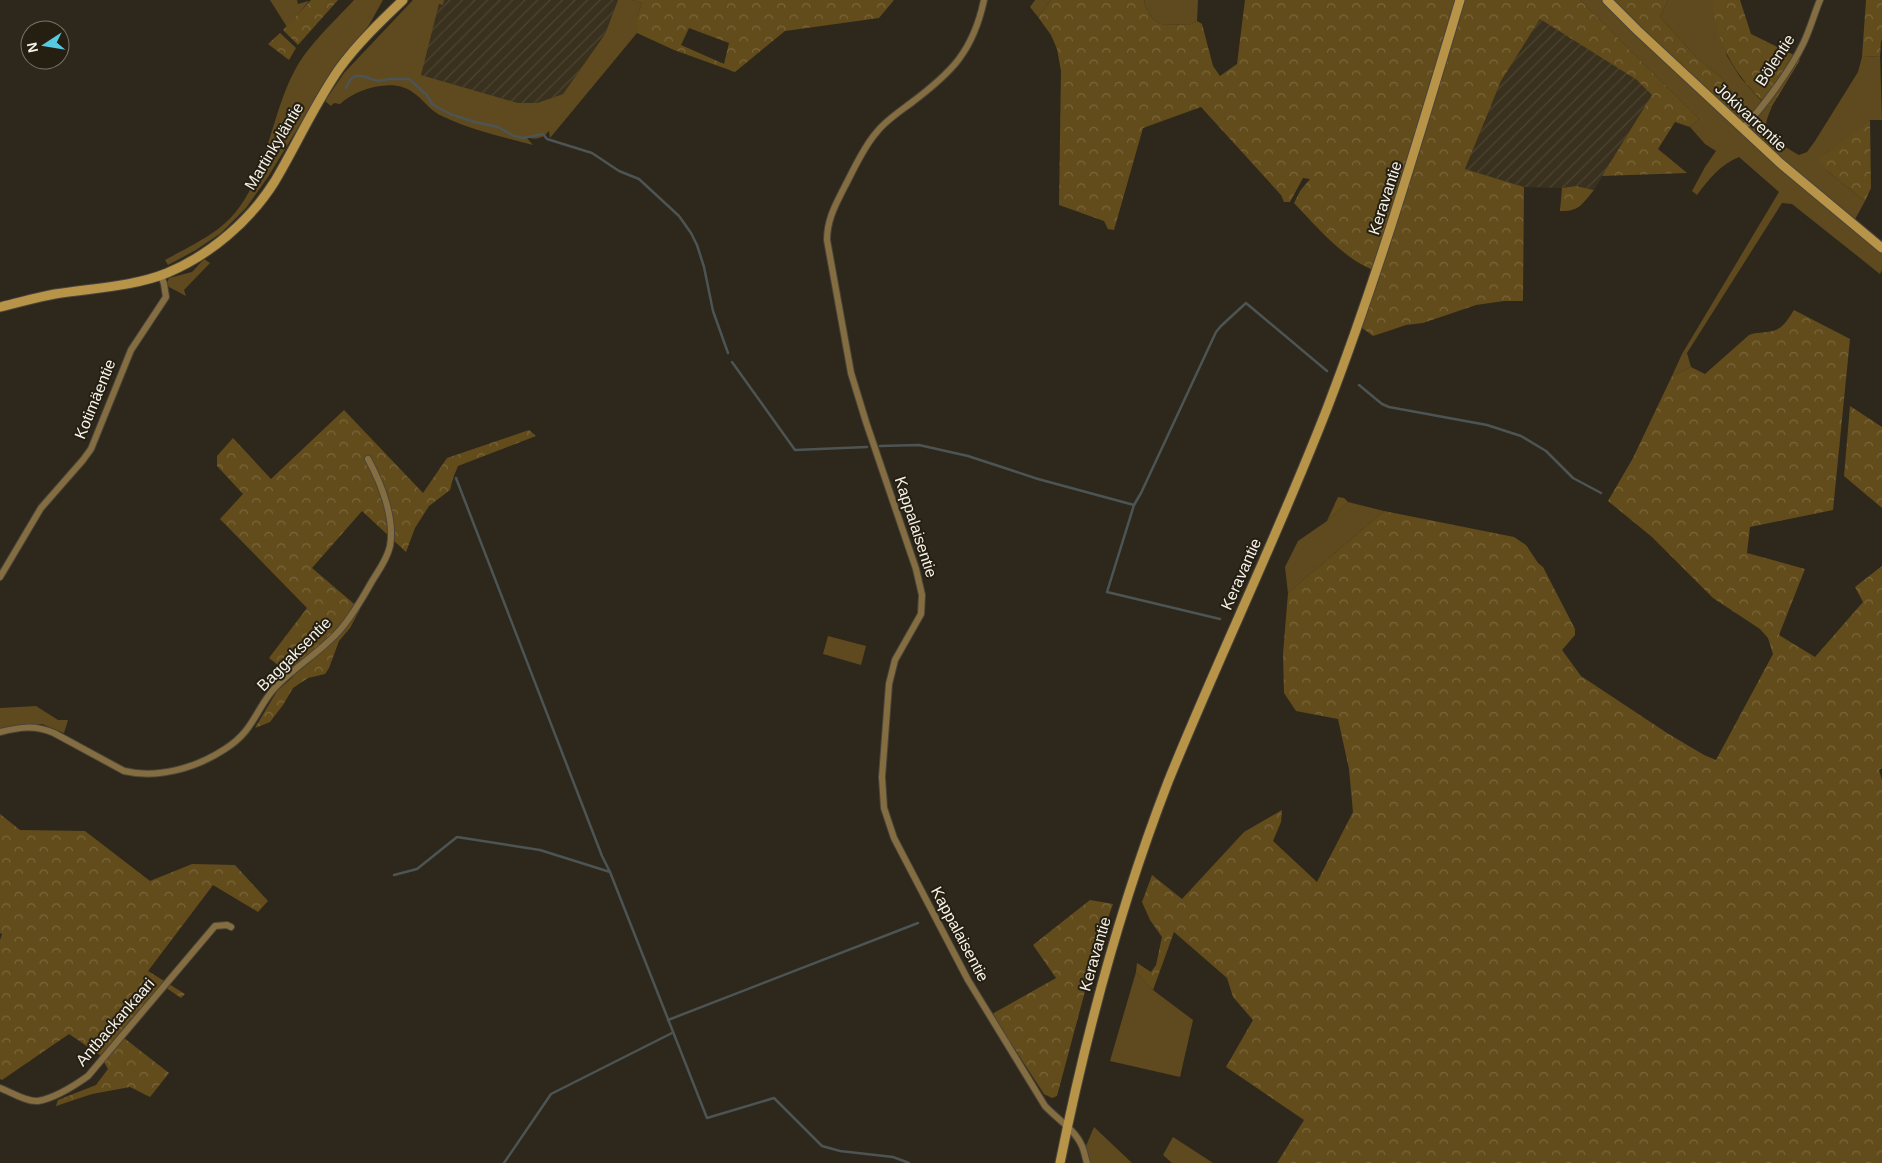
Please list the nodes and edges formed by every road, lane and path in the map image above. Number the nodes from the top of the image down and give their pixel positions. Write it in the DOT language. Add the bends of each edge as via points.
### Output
graph roads {
  1 [pos="403,0"];
  2 [pos="984,0"];
  3 [pos="1460,0"];
  4 [pos="1607,0"];
  5 [pos="1820,0"];
  6 [pos="1742,129"];
  7 [pos="1882,248"];
  8 [pos="161,275"];
  9 [pos="0,307"];
  10 [pos="368,459"];
  11 [pos="0,578"];
  12 [pos="0,732"];
  13 [pos="231,928"];
  14 [pos="0,1088"];
  15 [pos="1067,1127"];
  16 [pos="1060,1163"];
  17 [pos="1087,1163"];
  1 -- 8 [label="main road, Martinkyläntie" via="340,69 274,182 250,213 212,247"];
  2 -- 15 [label="street, Kappalaisentie" via="969,46 959,61 937,84 875,133 831,214 827,240 853,380 922,595 921,614 894,660 889,684 882,777 884,808 894,838 968,980 1045,1106"];
  3 -- 15 [label="main road, Keravantie" via="1396,213 1345,359 1308,455 1207,688 1139,863 1103,978"];
  4 -- 6 [label="main road, Jokivarrentie"];
  5 -- 6 [label="street, Bölentie" via="1796,56"];
  6 -- 7 [label="main road, Jokivarrentie"];
  8 -- 9 [label="main road, Martinkyläntie"];
  8 -- 11 [label="street, Kotimäentie" via="166,297 131,350 91,449 41,508"];
  10 -- 12 [label="street, Baggaksentie" via="380,480 385,498 391,536 385,560 339,631 272,691 248,730 237,741 211,757 180,769 135,773 124,771 43,728 21,727"];
  13 -- 14 [label="street, Antbackankaari" via="215,926 88,1076 70,1089 37,1101"];
  15 -- 16 [label="main road, Keravantie"];
  15 -- 17 [label="street, Kappalaisentie" via="1082,1145"];
}
